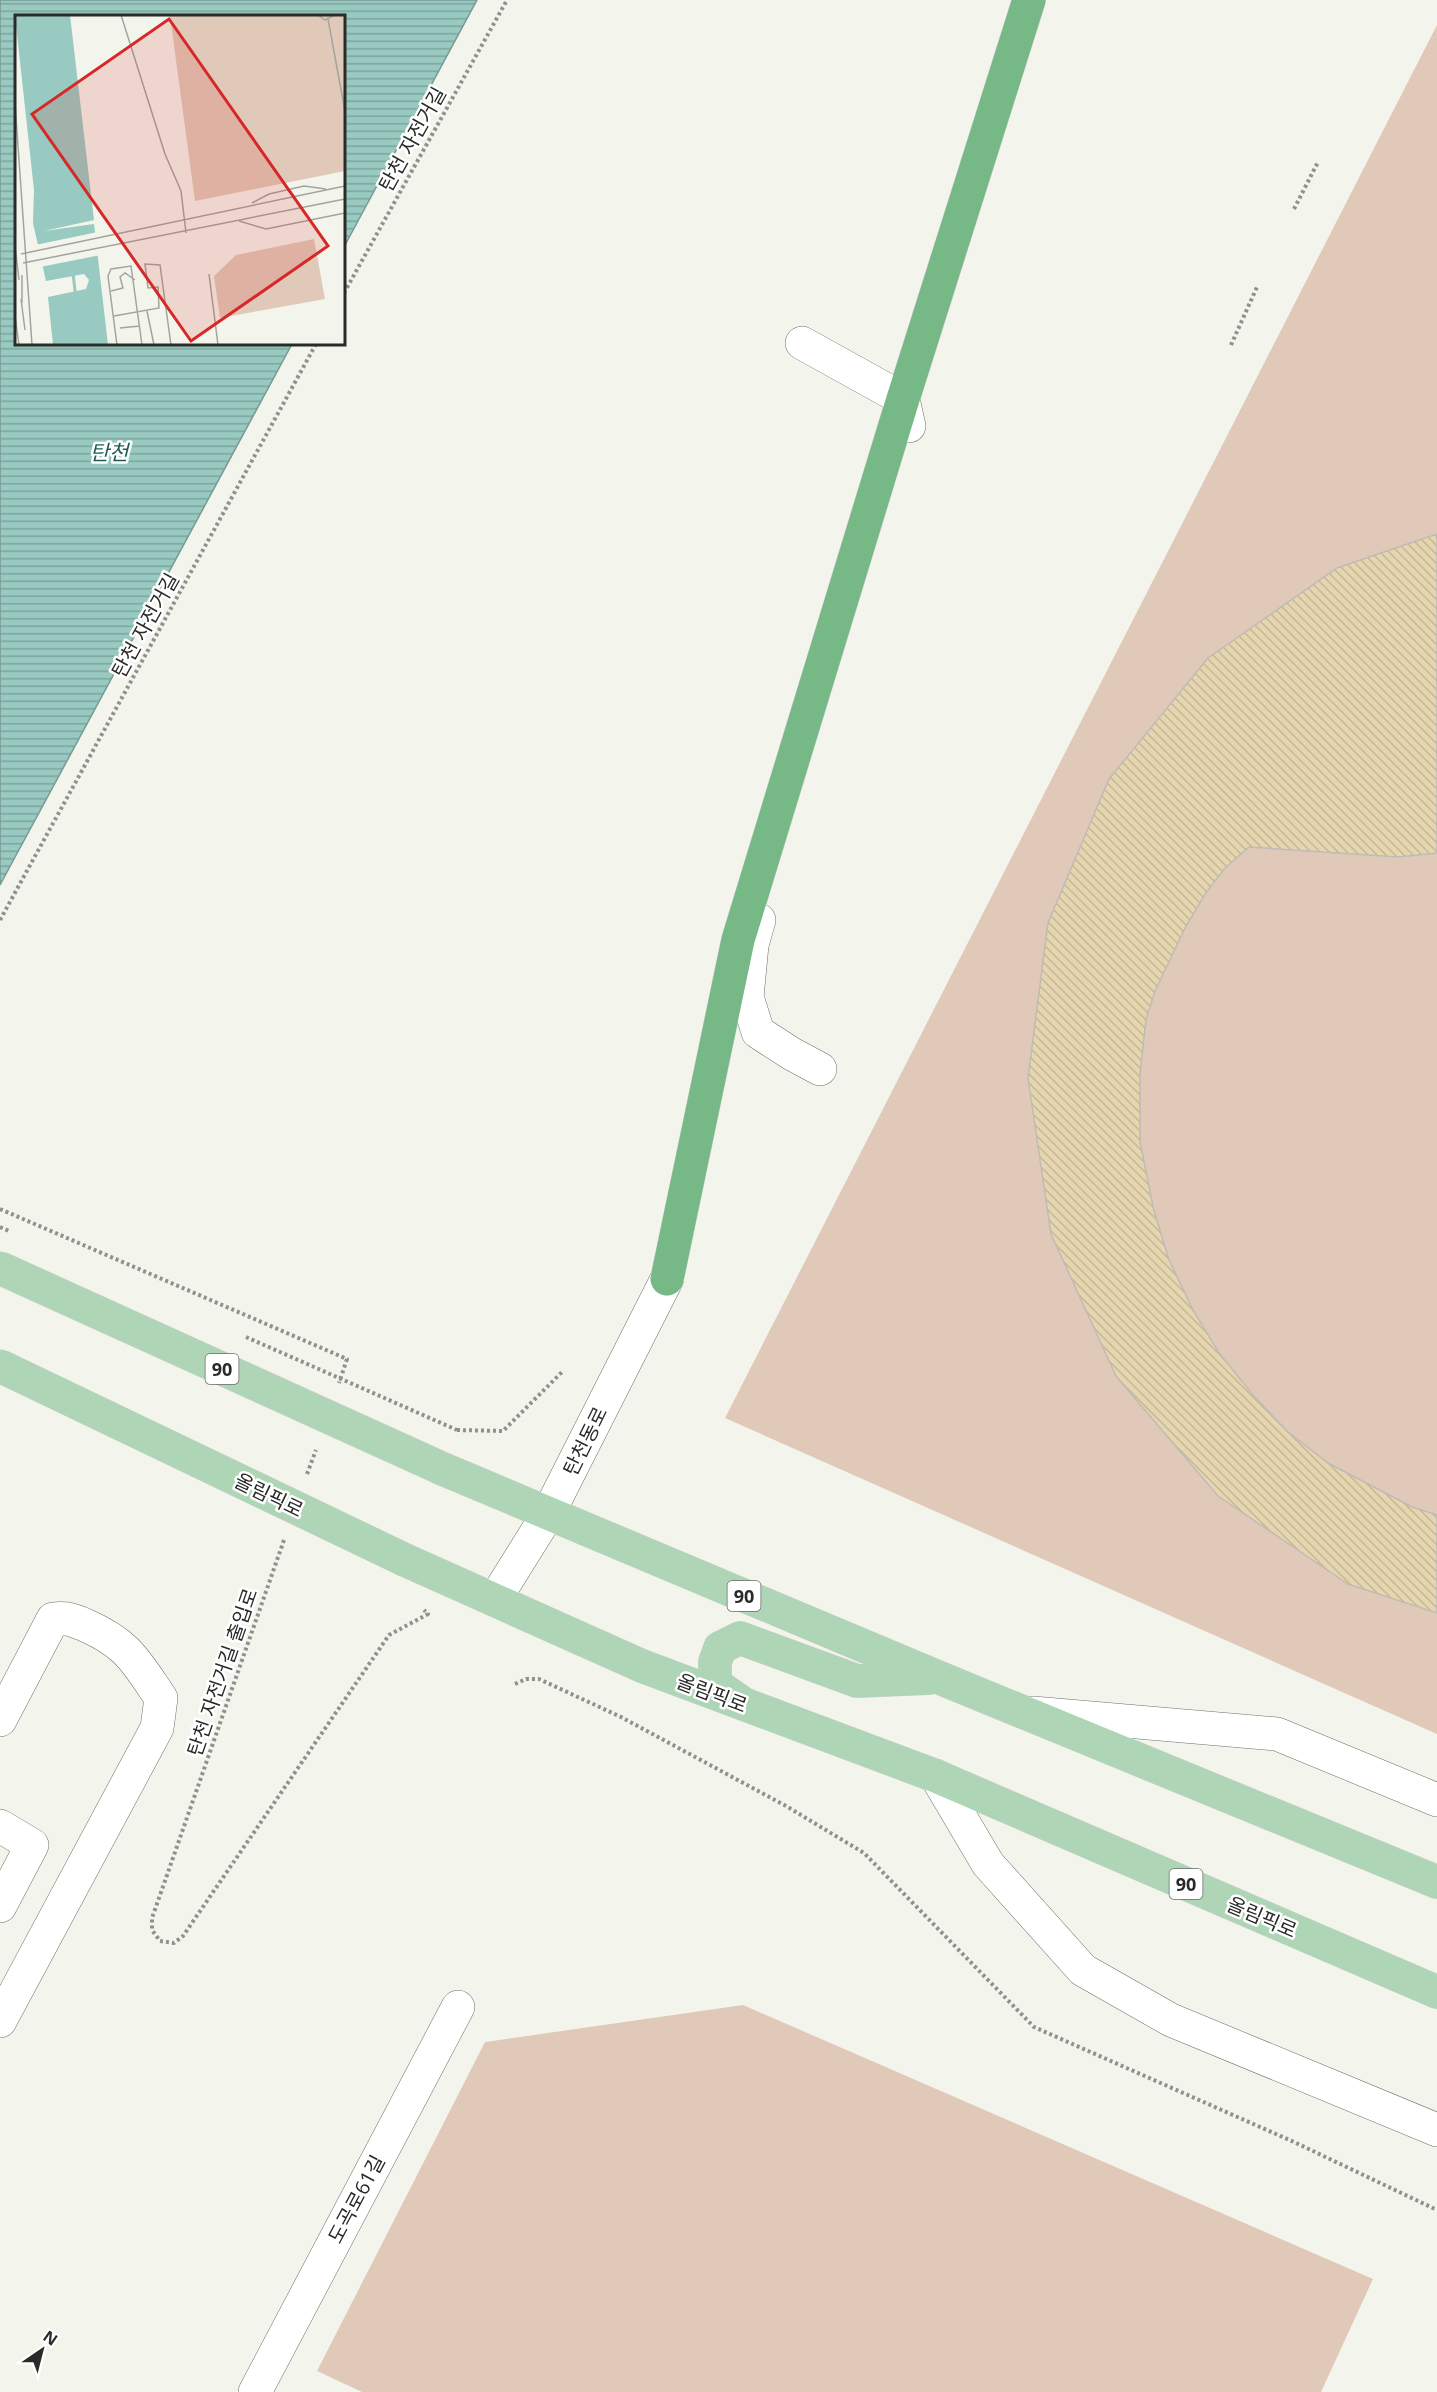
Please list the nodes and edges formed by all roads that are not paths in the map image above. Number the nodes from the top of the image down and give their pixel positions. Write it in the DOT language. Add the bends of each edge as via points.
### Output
graph roads {
  1 [pos="1029,0"];
  2 [pos="801,343"];
  3 [pos="903,399"];
  4 [pos="820,1069"];
  5 [pos="0,1268"];
  6 [pos="667,1279"];
  7 [pos="0,1366"];
  8 [pos="549,1514"];
  9 [pos="495,1599"];
  10 [pos="940,1678"];
  11 [pos="762,1712"];
  12 [pos="1024,1712"];
  13 [pos="0,1720"];
  14 [pos="936,1776"];
  15 [pos="1437,1800"];
  16 [pos="0,1826"];
  17 [pos="1437,1882"];
  18 [pos="0,1906"];
  19 [pos="1437,1992"];
  20 [pos="458,2007"];
  21 [pos="0,2021"];
  22 [pos="1437,2130"];
  23 [pos="255,2392"];
  1 -- 3 [label="highway"];
  2 -- 3 [label="street"];
  3 -- 4 [label="street" via="909,429 752,945 747,997 758,1032"];
  3 -- 6 [label="highway" via="738,940"];
  5 -- 8 [label="main road, 90, bridge"];
  6 -- 8 [label="street, 탄천동로"];
  7 -- 9 [label="main road, 올림픽로 / 90, bridge" via="405,1560"];
  8 -- 9 [label="street, 탄천동로"];
  8 -- 10 [label="main road, 90"];
  9 -- 11 [label="main road, 올림픽로 / 90" via="642,1666"];
  10 -- 11 [label="main road" via="857,1681 740,1638 720,1648 715,1662 715,1684"];
  10 -- 12 [label="main road, 90"];
  11 -- 14 [label="main road, 올림픽로 / 90"];
  12 -- 15 [label="street" via="1277,1734"];
  12 -- 17 [label="main road, 90"];
  13 -- 21 [label="street" via="53,1619 65,1617 108,1635 129,1652 160,1698 157,1728"];
  14 -- 19 [label="main road, 올림픽로 / 90"];
  14 -- 22 [label="street" via="988,1864 1083,1970 1171,2020"];
  16 -- 18 [label="street" via="32,1845"];
  20 -- 23 [label="street, 도곡로61길"];
}
